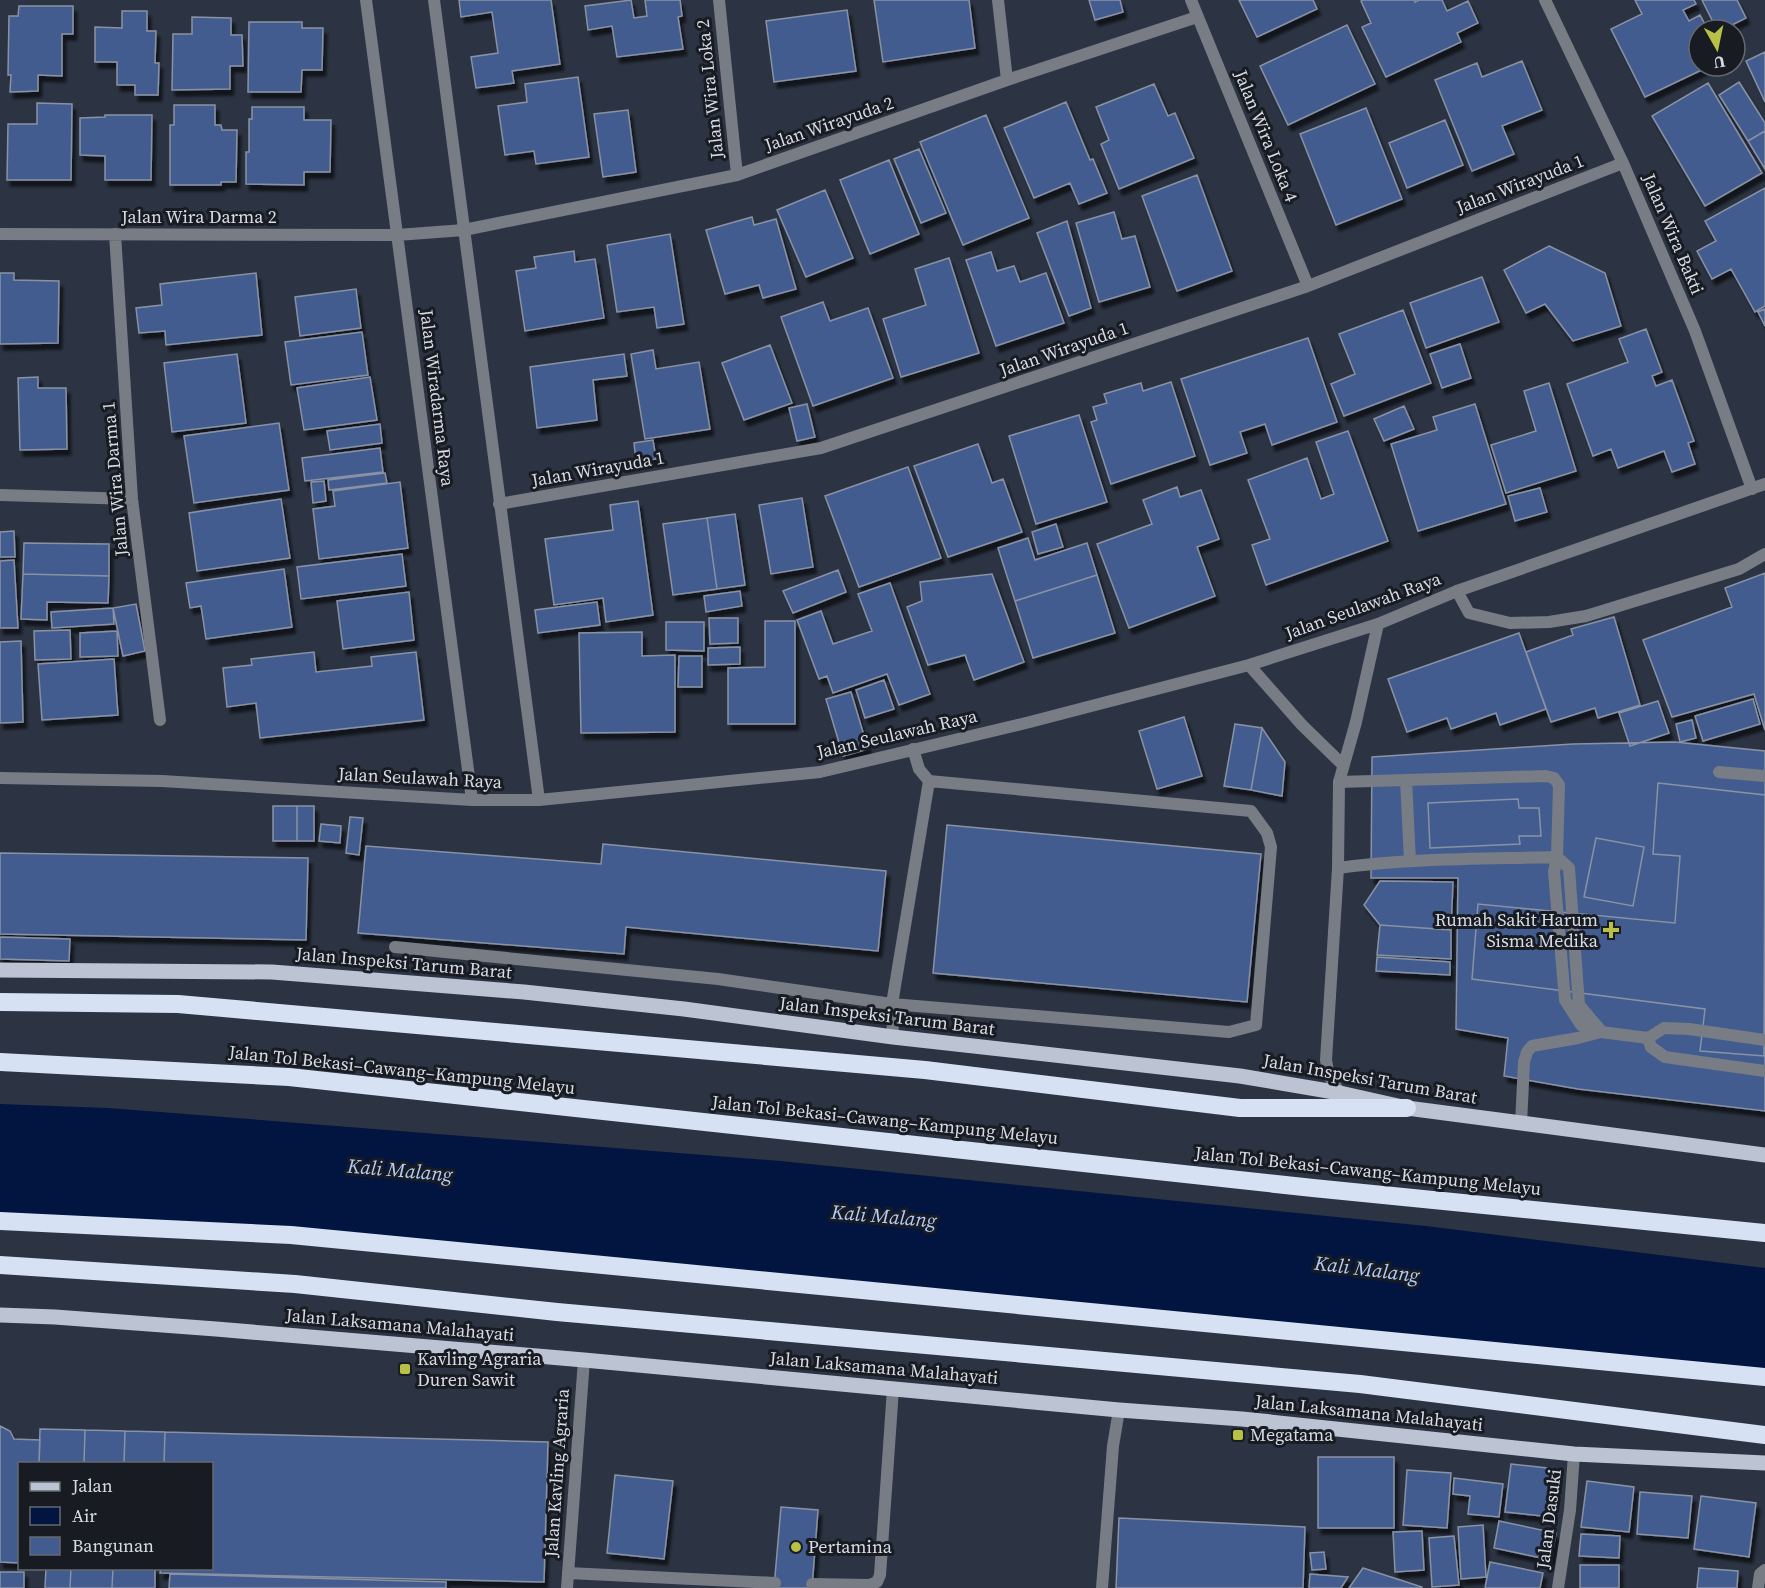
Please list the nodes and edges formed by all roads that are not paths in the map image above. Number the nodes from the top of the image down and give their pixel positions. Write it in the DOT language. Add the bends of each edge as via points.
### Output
graph roads {
  1 [pos="366,0"];
  2 [pos="434,0"];
  3 [pos="718,0"];
  4 [pos="998,0"];
  5 [pos="1191,0"];
  6 [pos="1545,0"];
  7 [pos="1197,17"];
  8 [pos="1007,80"];
  9 [pos="1623,163"];
  10 [pos="737,175"];
  11 [pos="464,230"];
  12 [pos="0,234"];
  13 [pos="115,234"];
  14 [pos="397,235"];
  15 [pos="1308,286"];
  16 [pos="1765,484"];
  17 [pos="1752,489"];
  18 [pos="0,495"];
  19 [pos="132,499"];
  20 [pos="500,504"];
  21 [pos="1765,554"];
  22 [pos="1457,591"];
  23 [pos="1378,624"];
  24 [pos="1249,665"];
  25 [pos="160,720"];
  26 [pos="913,749"];
  27 [pos="1343,765"];
  28 [pos="1719,772"];
  29 [pos="1765,776"];
  30 [pos="0,778"];
  31 [pos="1406,780"];
  32 [pos="929,781"];
  33 [pos="1339,782"];
  34 [pos="472,800"];
  35 [pos="539,800"];
  36 [pos="1557,857"];
  37 [pos="1410,861"];
  38 [pos="1338,868"];
  39 [pos="395,947"];
  40 [pos="0,970"];
  41 [pos="0,1002"];
  42 [pos="892,1004"];
  43 [pos="1601,1032"];
  44 [pos="893,1037"];
  45 [pos="1648,1038"];
  46 [pos="1765,1040"];
  47 [pos="0,1062"];
  48 [pos="1765,1071"];
  49 [pos="1340,1093"];
  50 [pos="1407,1108"];
  51 [pos="1521,1124"];
  52 [pos="1765,1155"];
  53 [pos="0,1221"];
  54 [pos="1765,1233"];
  55 [pos="0,1266"];
  56 [pos="0,1315"];
  57 [pos="584,1360"];
  58 [pos="1765,1377"];
  59 [pos="893,1389"];
  60 [pos="1119,1410"];
  61 [pos="1765,1435"];
  62 [pos="1574,1454"];
  63 [pos="1765,1462"];
  64 [pos="1765,1570"];
  65 [pos="568,1573"];
  66 [pos="775,1584"];
  67 [pos="812,1584"];
  68 [pos="567,1588"];
  69 [pos="1101,1588"];
  70 [pos="1558,1588"];
  71 [pos="1758,1588"];
  1 -- 14 [label="street, Jalan Wiradarma Raya"];
  2 -- 11 [label="street"];
  3 -- 10 [label="street, Jalan Wira Loka 2"];
  4 -- 8 [label="street"];
  5 -- 7 [label="street, Jalan Wira Loka 4"];
  6 -- 9 [label="street, Jalan Wira Bakti"];
  7 -- 8 [label="street, Jalan Wirayuda 2"];
  7 -- 15 [label="street, Jalan Wira Loka 4"];
  8 -- 10 [label="street, Jalan Wirayuda 2"];
  9 -- 15 [label="street, Jalan Wirayuda 1"];
  9 -- 17 [label="street, Jalan Wira Bakti" via="1695,331"];
  10 -- 11 [label="street, Jalan Wirayuda 2"];
  11 -- 14 [label="street, Jalan Wira Darma 2"];
  11 -- 20 [label="street"];
  12 -- 13 [label="street, Jalan Wira Darma 2"];
  13 -- 14 [label="street, Jalan Wira Darma 2"];
  13 -- 19 [label="street, Jalan Wira Darma 1"];
  14 -- 34 [label="street, Jalan Wiradarma Raya"];
  15 -- 20 [label="street, Jalan Wirayuda 1" via="821,448"];
  16 -- 17 [label="street, Jalan Seulawah Raya"];
  17 -- 22 [label="street, Jalan Seulawah Raya"];
  18 -- 19 [label="street"];
  19 -- 25 [label="street, Jalan Wira Darma 1"];
  20 -- 35 [label="street"];
  21 -- 22 [label="street" via="1739,569 1586,616 1549,622 1510,623 1469,613"];
  22 -- 23 [label="street, Jalan Seulawah Raya"];
  23 -- 24 [label="street, Jalan Seulawah Raya"];
  23 -- 27 [label="street"];
  24 -- 26 [label="street, Jalan Seulawah Raya"];
  24 -- 27 [label="street"];
  26 -- 32 [label="street"];
  26 -- 35 [label="street, Jalan Seulawah Raya" via="820,772"];
  27 -- 33 [label="street"];
  28 -- 29 [label="street"];
  30 -- 34 [label="street, Jalan Seulawah Raya" via="162,782"];
  31 -- 33 [label="street"];
  31 -- 36 [label="street" via="1554,778 1558,785"];
  31 -- 37 [label="street"];
  32 -- 42 [label="street"];
  32 -- 42 [label="street" via="1251,811 1267,833 1271,847 1256,1025 1229,1032"];
  33 -- 38 [label="street"];
  34 -- 35 [label="street, Jalan Seulawah Raya"];
  36 -- 37 [label="street"];
  36 -- 43 [label="street" via="1554,872 1564,1000 1581,1025"];
  37 -- 38 [label="street"];
  38 -- 49 [label="street" via="1326,1060 1329,1076"];
  39 -- 42 [label="street" via="718,979"];
  40 -- 44 [label="main road, Jalan Inspeksi Tarum Barat" via="272,972 581,998"];
  41 -- 50 [label="highway" via="178,1004 925,1070 1240,1108"];
  42 -- 44 [label="street"];
  43 -- 45 [label="street"];
  43 -- 51 [label="street" via="1532,1046 1524,1062"];
  44 -- 49 [label="main road, Jalan Inspeksi Tarum Barat" via="1240,1076"];
  45 -- 46 [label="street" via="1664,1028"];
  45 -- 48 [label="street" via="1651,1047 1665,1057"];
  47 -- 54 [label="highway, Jalan Tol Bekasi–Cawang–Kampung Melayu" via="289,1077"];
  49 -- 50 [label="main road, Jalan Inspeksi Tarum Barat"];
  50 -- 51 [label="main road, Jalan Inspeksi Tarum Barat"];
  51 -- 52 [label="main road, Jalan Inspeksi Tarum Barat"];
  53 -- 58 [label="highway" via="291,1235"];
  55 -- 61 [label="highway" via="295,1284 591,1315 1360,1384"];
  56 -- 57 [label="main road, Jalan Laksamana Malahayati"];
  57 -- 59 [label="main road, Jalan Laksamana Malahayati"];
  57 -- 65 [label="street, Jalan Kavling Agraria"];
  59 -- 60 [label="main road, Jalan Laksamana Malahayati"];
  59 -- 67 [label="street" via="880,1575 869,1586"];
  60 -- 62 [label="main road, Jalan Laksamana Malahayati"];
  60 -- 69 [label="street"];
  62 -- 63 [label="main road, Jalan Laksamana Malahayati"];
  62 -- 70 [label="street, Jalan Dasuki"];
  64 -- 71 [label="street" via="1760,1574"];
  65 -- 66 [label="street"];
  65 -- 68 [label="street, Jalan Kavling Agraria"];
}
